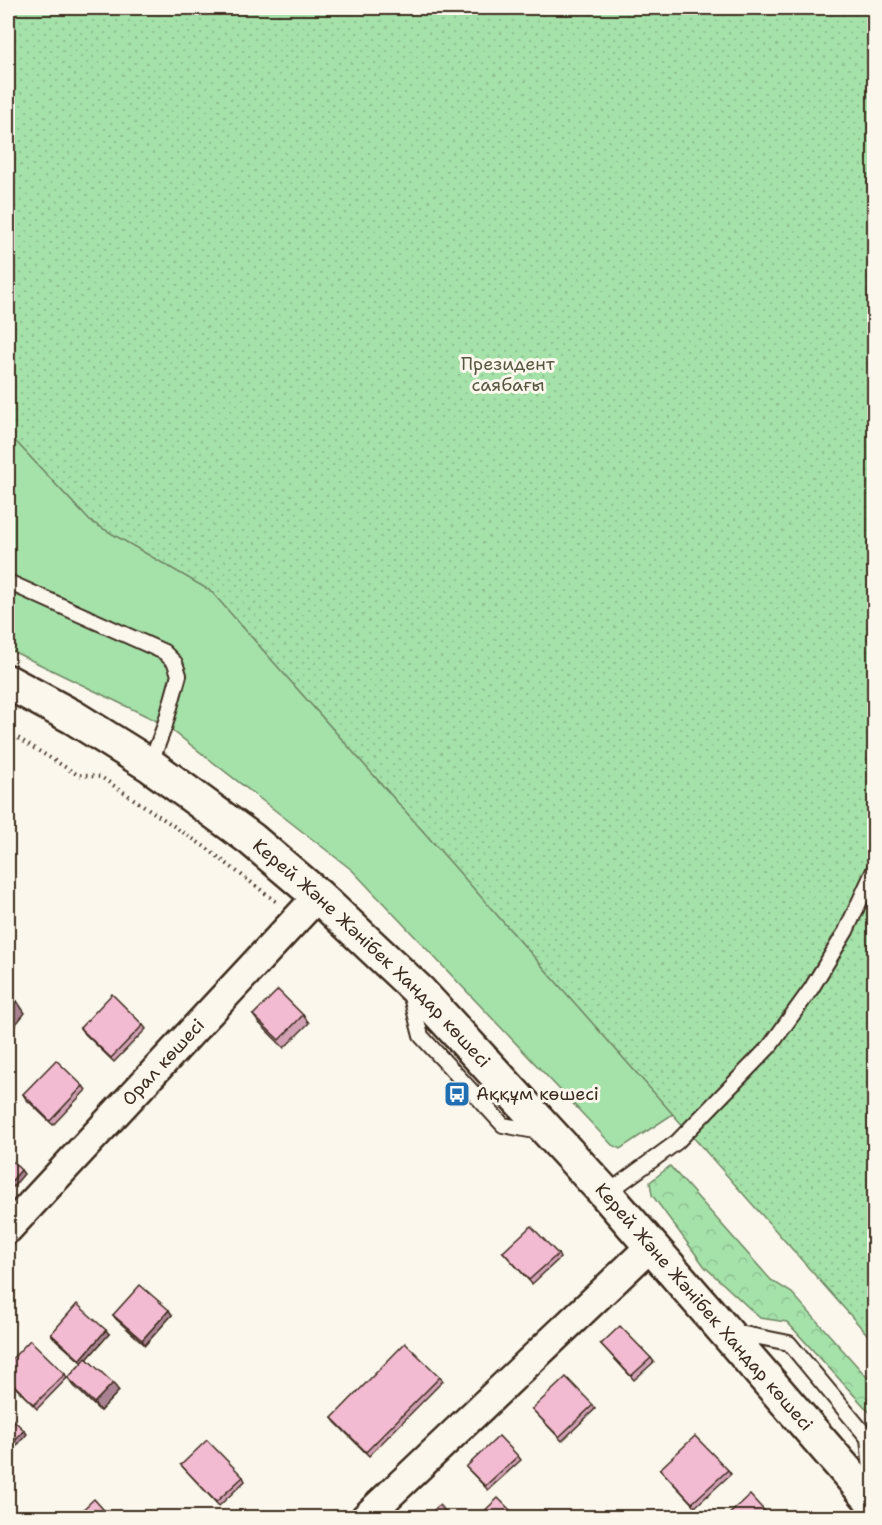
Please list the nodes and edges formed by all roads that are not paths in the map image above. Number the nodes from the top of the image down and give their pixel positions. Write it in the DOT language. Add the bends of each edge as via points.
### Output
graph roads {
  1 [pos="8,582"];
  2 [pos="8,682"];
  3 [pos="150,765"];
  4 [pos="874,870"];
  5 [pos="308,907"];
  6 [pos="606,1194"];
  7 [pos="8,1229"];
  8 [pos="651,1246"];
  9 [pos="874,1502"];
  10 [pos="365,1518"];
  1 -- 3 [label="lane" via="164,652 176,663 179,675"];
  2 -- 3 [label="main road, Керей Және Жәнібек Хандар көшесі"];
  3 -- 5 [label="main road, Керей Және Жәнібек Хандар көшесі" via="251,839"];
  4 -- 6 [label="lane" via="846,931 770,1046 676,1142"];
  5 -- 6 [label="main road, Керей Және Жәнібек Хандар көшесі" via="407,980"];
  5 -- 7 [label="street, Орал көшесі"];
  6 -- 8 [label="main road, Керей Және Жәнібек Хандар көшесі"];
  8 -- 9 [label="main road, Керей Және Жәнібек Хандар көшесі"];
  8 -- 10 [label="street"];
}
